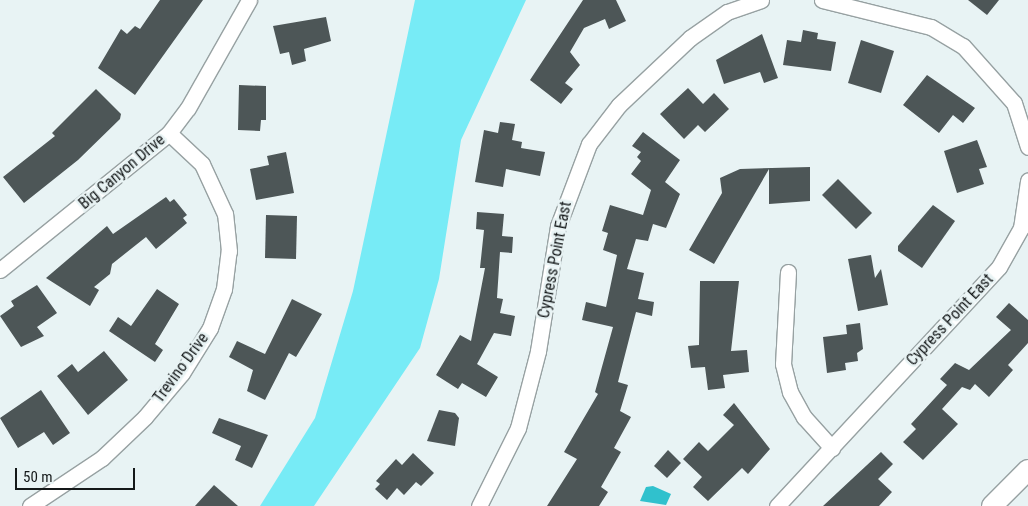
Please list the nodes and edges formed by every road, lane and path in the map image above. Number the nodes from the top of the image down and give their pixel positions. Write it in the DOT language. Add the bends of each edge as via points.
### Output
graph roads {
  1 [pos="249,0"];
  2 [pos="760,0"];
  3 [pos="822,0"];
  4 [pos="168,133"];
  5 [pos="1028,146"];
  6 [pos="1028,181"];
  7 [pos="0,270"];
  8 [pos="788,272"];
  9 [pos="832,448"];
  10 [pos="1028,470"];
  11 [pos="30,506"];
  12 [pos="479,506"];
  13 [pos="777,506"];
  14 [pos="992,506"];
  1 -- 4 [label="street, Big Canyon Drive" via="188,108"];
  2 -- 12 [label="street, Cypress Point East" via="727,12 690,38 619,105 588,144 558,226 538,351 518,428"];
  3 -- 5 [label="street" via="931,27 963,46 1014,104"];
  4 -- 7 [label="street, Big Canyon Drive"];
  4 -- 11 [label="street, Trevino Drive" via="202,164 225,214 229,251 224,289 210,328 182,373 145,416 102,458"];
  6 -- 9 [label="street, Cypress Point East" via="1021,228 999,268"];
  8 -- 9 [label="street" via="783,364 787,382 804,417"];
  9 -- 13 [label="street, Cypress Point East"];
  10 -- 14 [label="street"];
}
